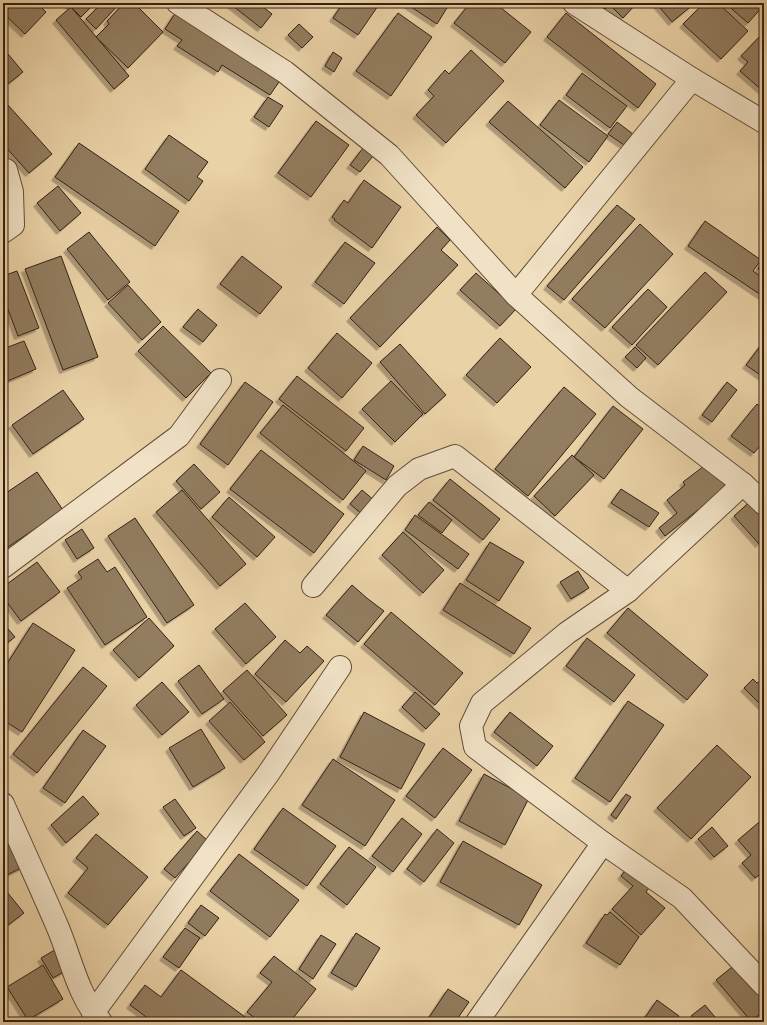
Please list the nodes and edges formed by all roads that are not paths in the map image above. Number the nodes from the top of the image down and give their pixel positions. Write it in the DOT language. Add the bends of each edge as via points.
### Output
graph roads {
  1 [pos="178,3"];
  2 [pos="574,3"];
  3 [pos="692,79"];
  4 [pos="764,122"];
  5 [pos="6,170"];
  6 [pos="3,232"];
  7 [pos="516,295"];
  8 [pos="220,380"];
  9 [pos="743,484"];
  10 [pos="764,504"];
  11 [pos="3,568"];
  12 [pos="313,586"];
  13 [pos="628,591"];
  14 [pos="340,667"];
  15 [pos="3,804"];
  16 [pos="603,843"];
  17 [pos="764,985"];
  18 [pos="97,1017"];
  19 [pos="477,1022"];
  1 -- 7 [label="street" via="285,72 389,155"];
  2 -- 3 [label="street"];
  3 -- 4 [label="street"];
  3 -- 7 [label="street"];
  5 -- 6 [label="street" via="12,192 13,225"];
  7 -- 9 [label="street" via="630,397"];
  8 -- 11 [label="street" via="179,436"];
  9 -- 10 [label="street"];
  9 -- 13 [label="street"];
  12 -- 13 [label="street" via="397,486 419,468 455,456"];
  13 -- 16 [label="street" via="567,633 482,703 471,726 475,747"];
  14 -- 18 [label="street"];
  15 -- 18 [label="street" via="58,928 84,997"];
  16 -- 17 [label="street" via="682,898"];
  16 -- 19 [label="street"];
}
